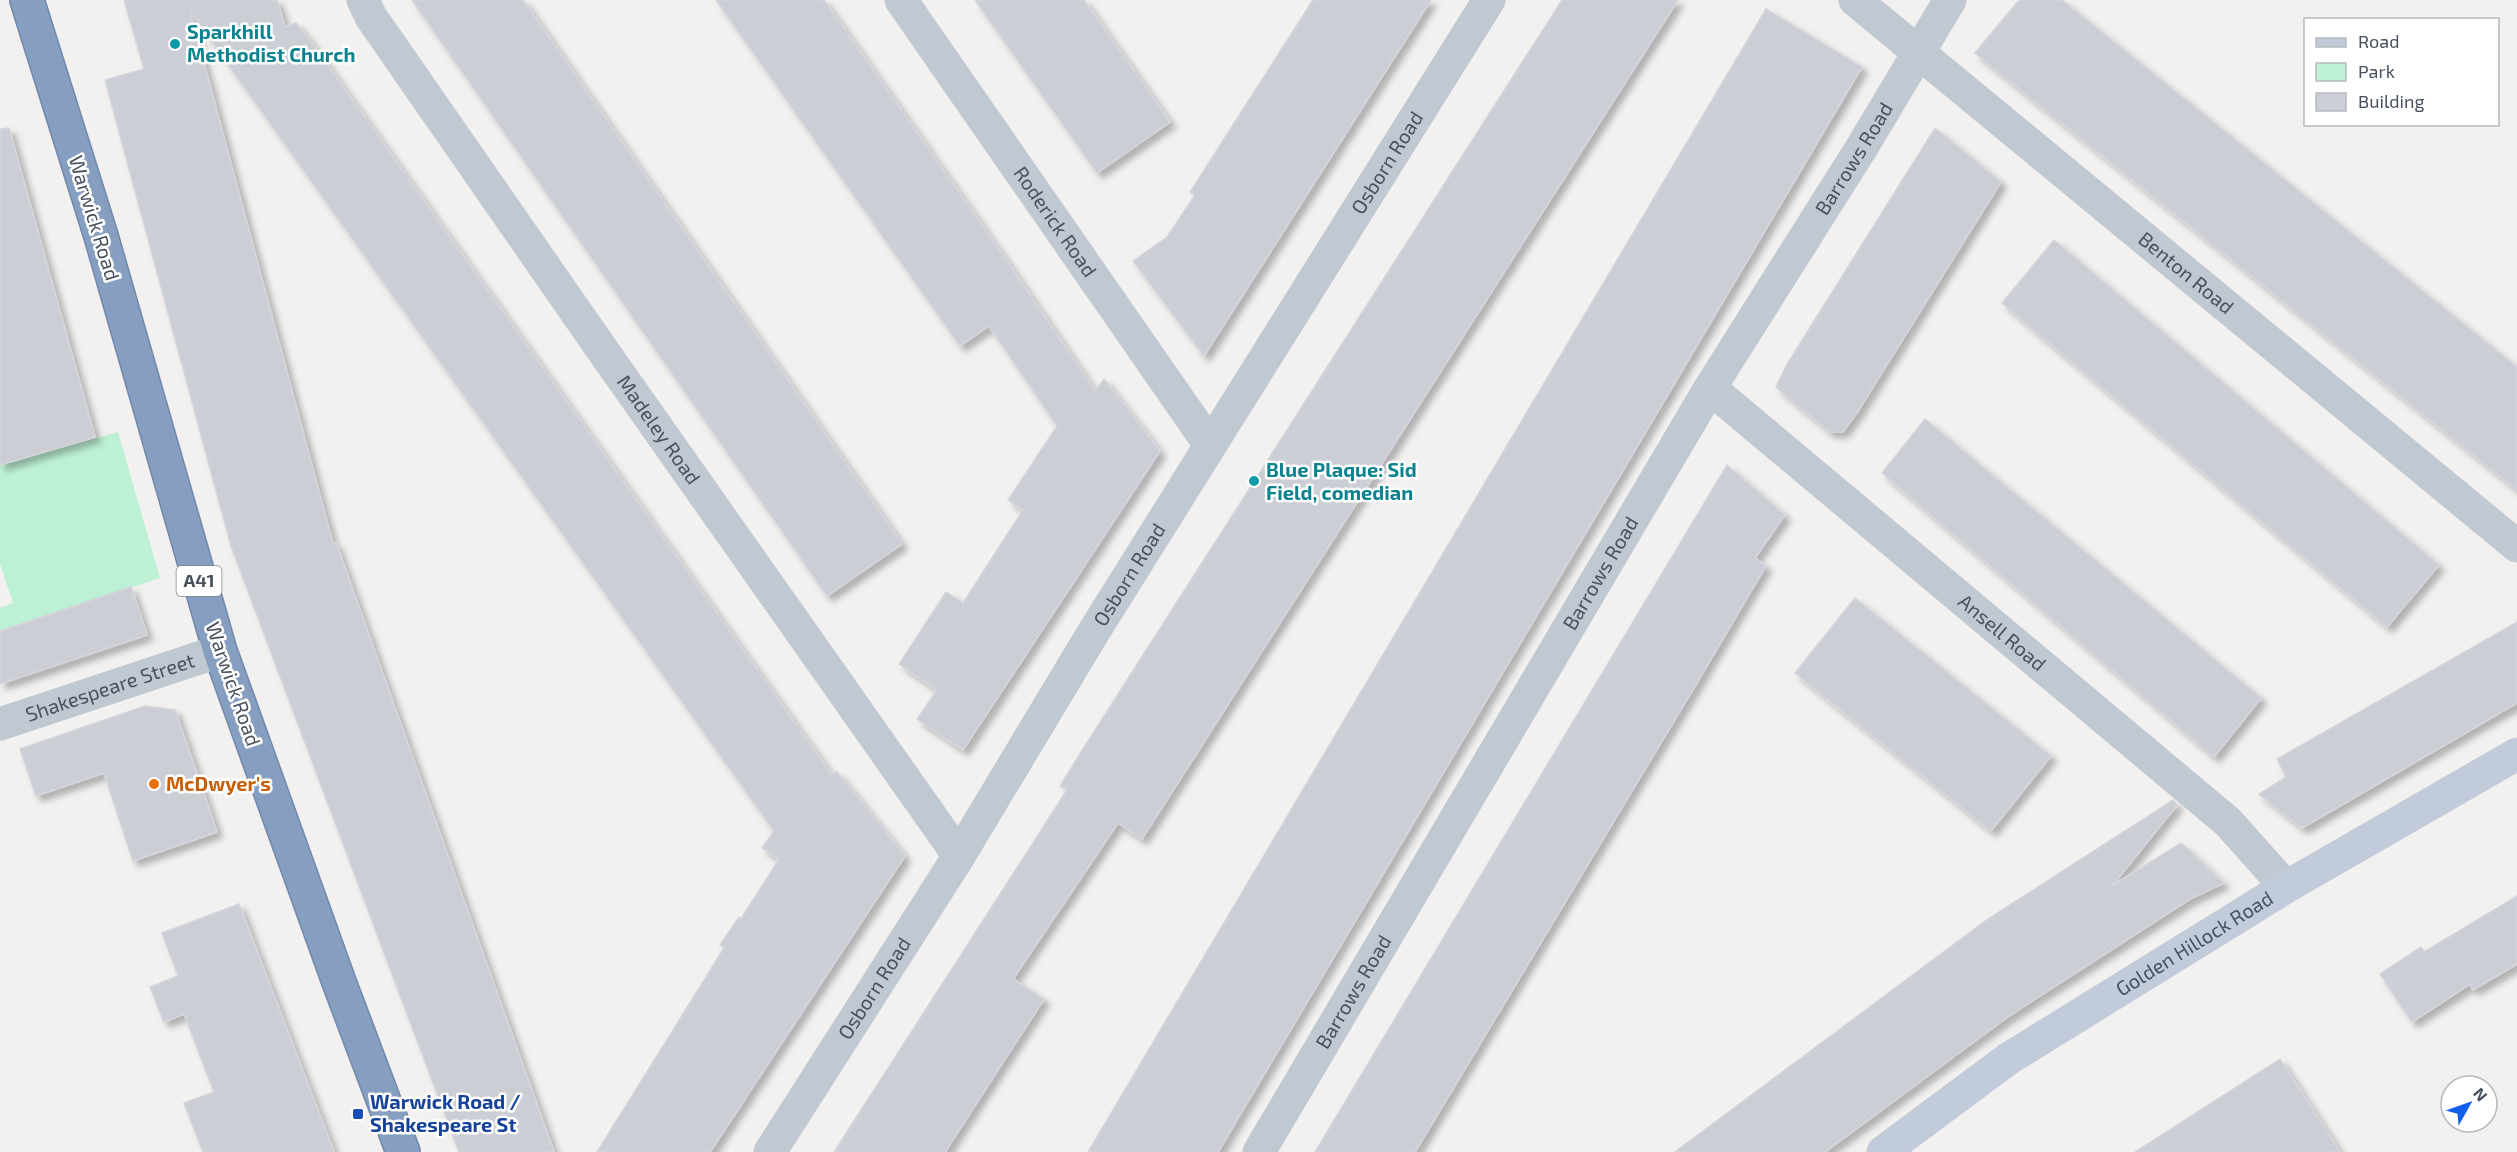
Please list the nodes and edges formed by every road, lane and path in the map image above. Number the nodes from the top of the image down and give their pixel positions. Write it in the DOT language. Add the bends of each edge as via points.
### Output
graph roads {
  1 [pos="27,0"];
  2 [pos="363,0"];
  3 [pos="901,0"];
  4 [pos="1489,0"];
  5 [pos="1856,0"];
  6 [pos="1950,0"];
  7 [pos="1918,53"];
  8 [pos="1710,388"];
  9 [pos="1210,444"];
  10 [pos="2517,546"];
  11 [pos="220,651"];
  12 [pos="0,724"];
  13 [pos="2517,754"];
  14 [pos="959,856"];
  15 [pos="2286,887"];
  16 [pos="403,1152"];
  17 [pos="770,1152"];
  18 [pos="1259,1152"];
  19 [pos="1883,1152"];
  1 -- 11 [label="highway, Warwick Road / A41" via="101,236"];
  2 -- 14 [label="street, Madeley Road" via="601,348"];
  3 -- 9 [label="street, Roderick Road"];
  4 -- 9 [label="street, Osborn Road"];
  5 -- 7 [label="street, Benton Road"];
  6 -- 7 [label="street, Barrows Road"];
  7 -- 8 [label="street, Barrows Road"];
  7 -- 10 [label="street, Benton Road"];
  8 -- 15 [label="street, Ansell Road" via="2228,822"];
  8 -- 18 [label="street, Barrows Road"];
  9 -- 14 [label="street, Osborn Road"];
  11 -- 12 [label="street, Shakespeare Street"];
  11 -- 16 [label="highway, Warwick Road / A41"];
  13 -- 15 [label="main road, Golden Hillock Road"];
  14 -- 17 [label="street, Osborn Road"];
  15 -- 19 [label="main road, Golden Hillock Road" via="2008,1059"];
}
